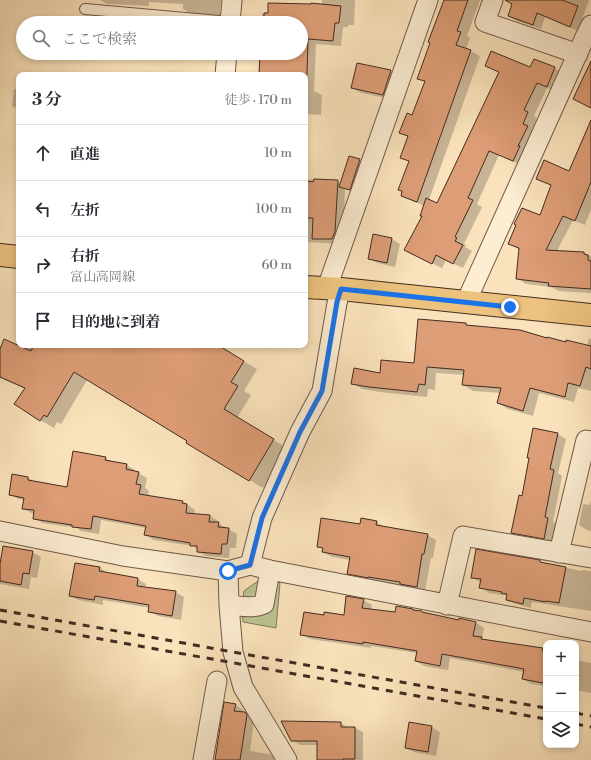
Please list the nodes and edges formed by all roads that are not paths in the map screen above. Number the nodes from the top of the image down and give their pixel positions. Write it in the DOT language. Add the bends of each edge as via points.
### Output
graph roads {
  1 [pos="232,0"];
  2 [pos="428,0"];
  3 [pos="493,0"];
  4 [pos="85,9"];
  5 [pos="158,16"];
  6 [pos="231,16"];
  7 [pos="589,33"];
  8 [pos="578,54"];
  9 [pos="226,60"];
  10 [pos="224,72"];
  11 [pos="0,255"];
  12 [pos="16,257"];
  13 [pos="308,287"];
  14 [pos="334,289"];
  15 [pos="466,302"];
  16 [pos="591,315"];
  17 [pos="591,441"];
  18 [pos="0,531"];
  19 [pos="560,553"];
  20 [pos="591,558"];
  21 [pos="250,565"];
  22 [pos="270,570"];
  23 [pos="228,571"];
  24 [pos="229,605"];
  25 [pos="447,605"];
  26 [pos="591,632"];
  27 [pos="217,681"];
  28 [pos="203,760"];
  29 [pos="287,760"];
  1 -- 6 [label="street"];
  2 -- 14 [label="street"];
  3 -- 8 [label="street" via="485,22"];
  4 -- 5 [label="lane"];
  7 -- 8 [label="street"];
  8 -- 15 [label="street"];
  9 -- 10 [label="street"];
  11 -- 12 [label="main road"];
  13 -- 14 [label="main road"];
  14 -- 15 [label="main road"];
  14 -- 21 [label="street" via="337,302 322,391 300,432 262,518"];
  15 -- 16 [label="main road"];
  17 -- 19 [label="street" via="586,440"];
  18 -- 23 [label="street" via="123,556"];
  19 -- 20 [label="street"];
  19 -- 25 [label="street" via="463,536"];
  21 -- 22 [label="street"];
  21 -- 23 [label="street"];
  22 -- 24 [label="street" via="264,604"];
  22 -- 25 [label="street"];
  23 -- 24 [label="street"];
  24 -- 29 [label="street" via="232,652 243,687"];
  25 -- 26 [label="street"];
  27 -- 28 [label="street"];
}
